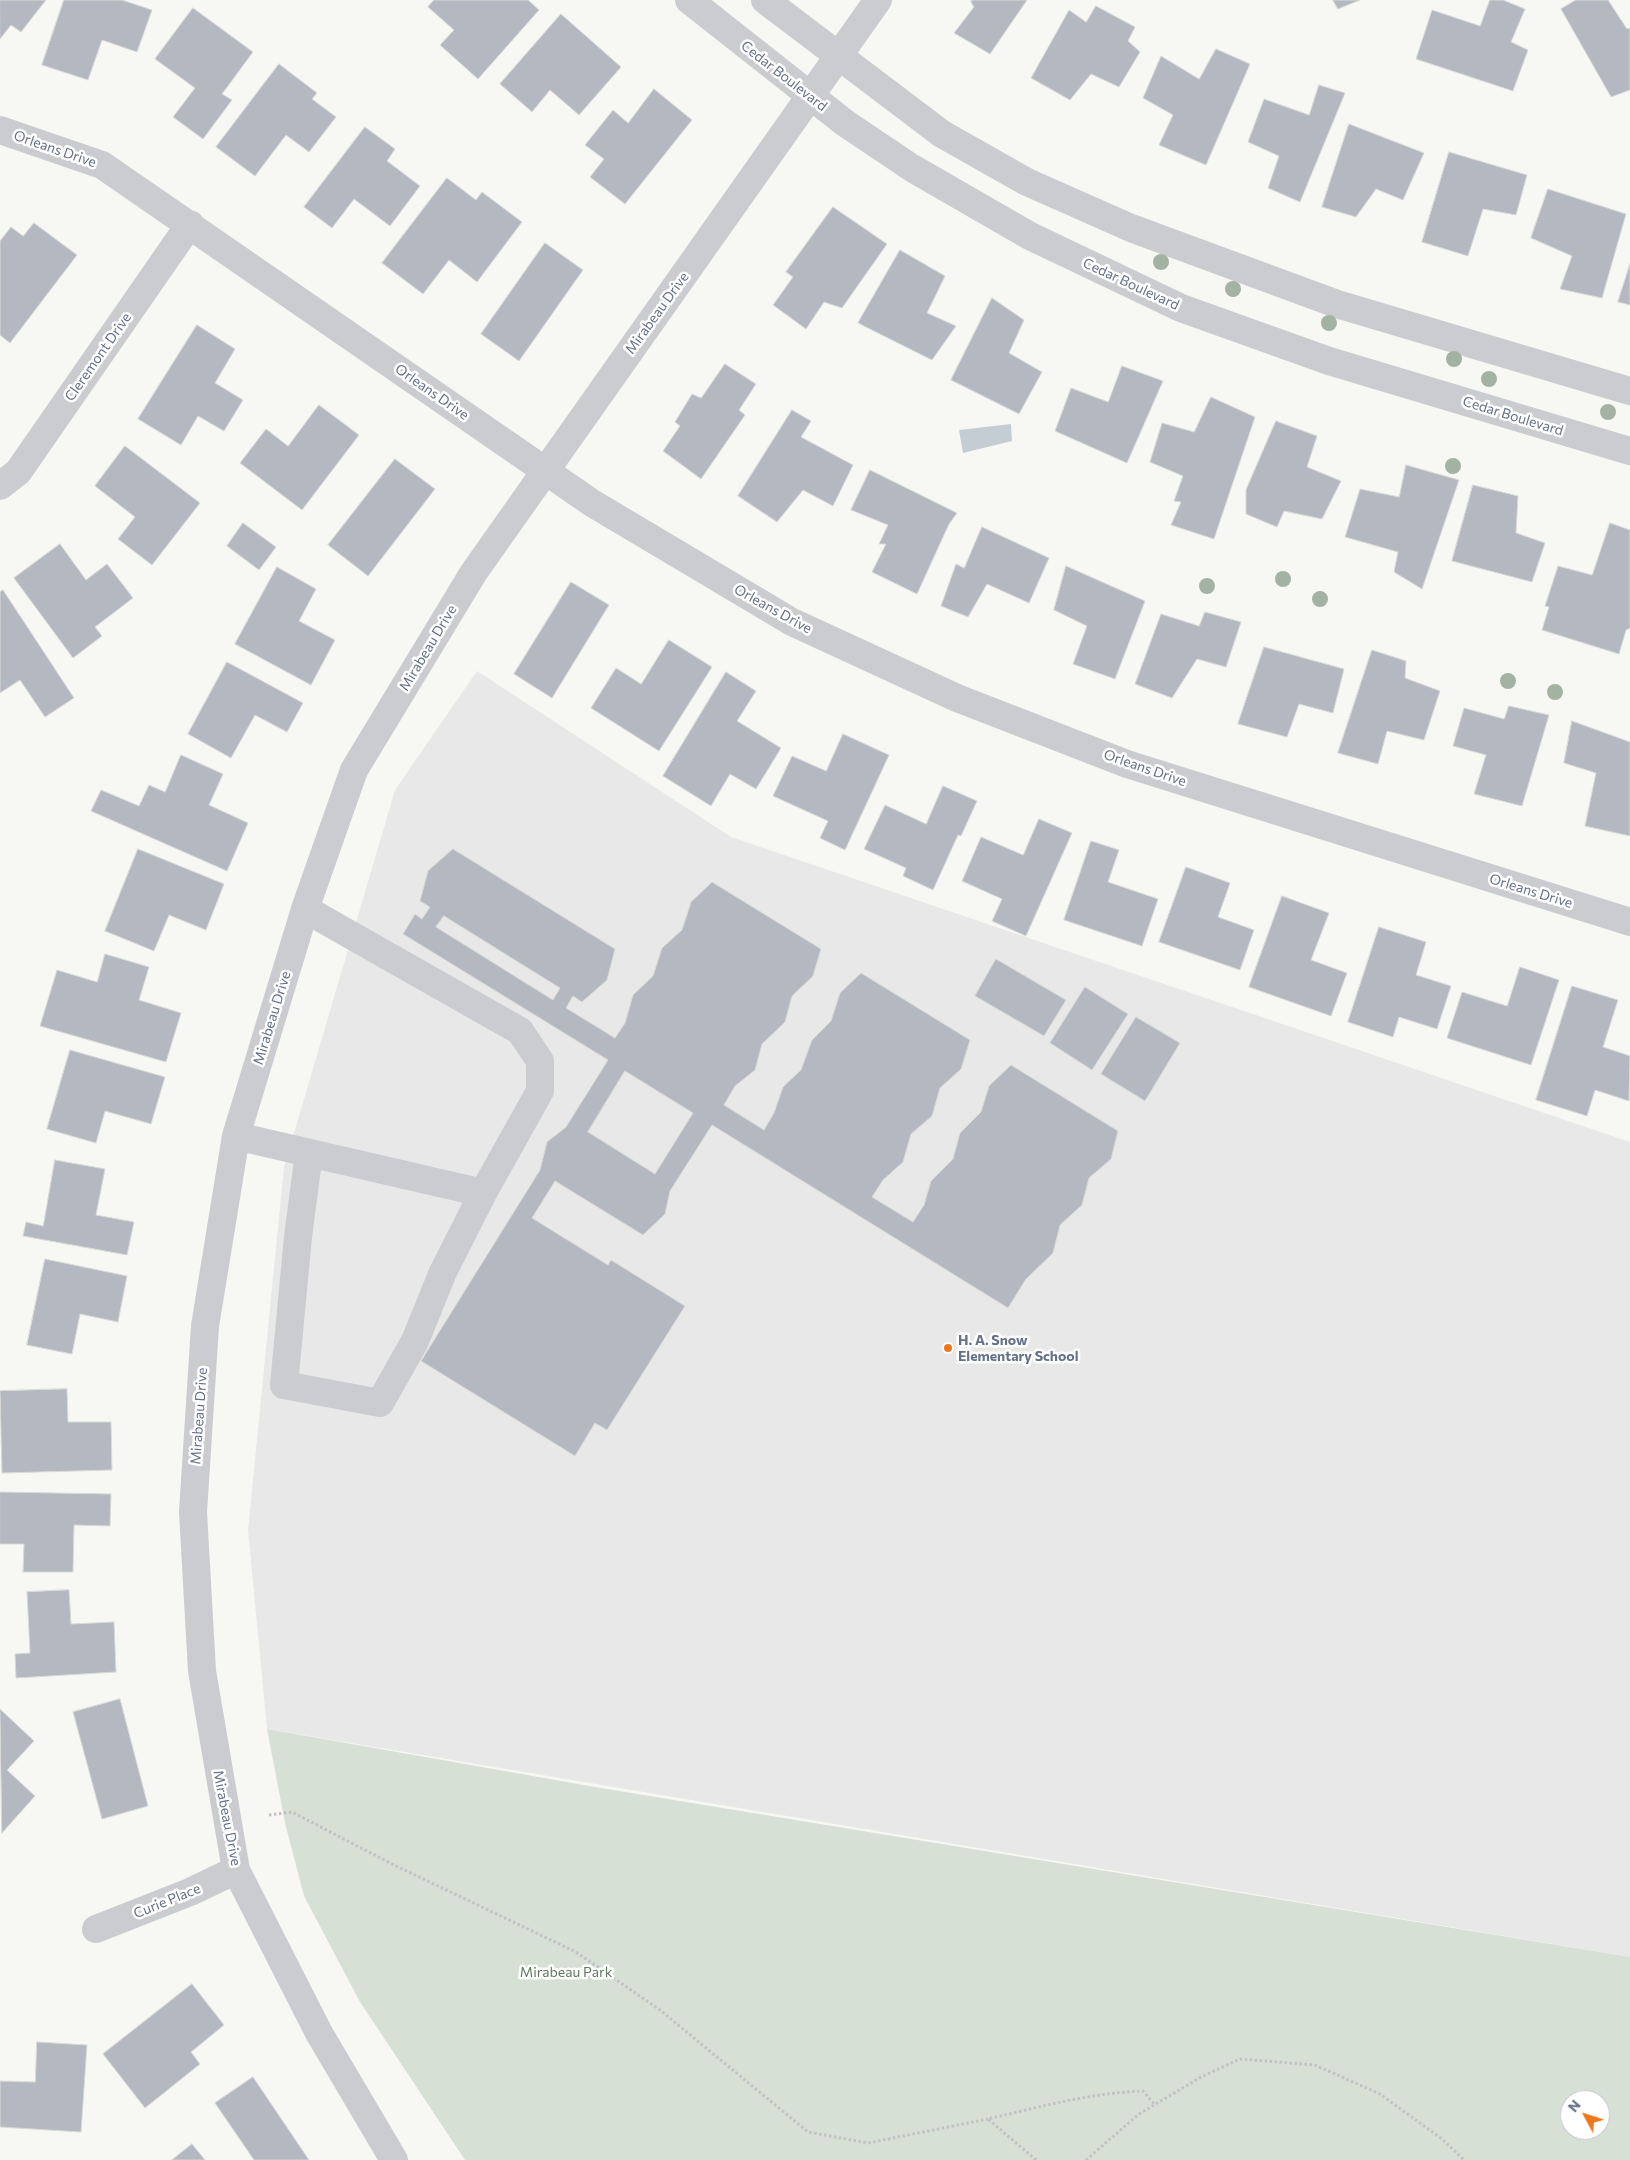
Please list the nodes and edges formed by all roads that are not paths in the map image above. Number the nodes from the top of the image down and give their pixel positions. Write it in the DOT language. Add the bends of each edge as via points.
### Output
graph roads {
  1 [pos="689,0"];
  2 [pos="765,0"];
  3 [pos="878,0"];
  4 [pos="838,56"];
  5 [pos="810,97"];
  6 [pos="0,130"];
  7 [pos="190,224"];
  8 [pos="1630,391"];
  9 [pos="1630,451"];
  10 [pos="545,470"];
  11 [pos="0,486"];
  12 [pos="304,909"];
  13 [pos="1630,922"];
  14 [pos="236,1136"];
  15 [pos="309,1153"];
  16 [pos="483,1193"];
  17 [pos="236,1870"];
  18 [pos="96,1929"];
  19 [pos="394,2160"];
  1 -- 5 [label="street, Cedar Boulevard"];
  2 -- 4 [label="street"];
  3 -- 4 [label="street, Mirabeau Drive"];
  4 -- 5 [label="street, Mirabeau Drive"];
  4 -- 8 [label="street" via="942,134 1027,182 1131,228 1337,304"];
  5 -- 9 [label="street, Cedar Boulevard" via="912,168 1030,236 1181,308 1329,360"];
  5 -- 10 [label="street, Mirabeau Drive"];
  6 -- 7 [label="street, Orleans Drive" via="102,165"];
  7 -- 10 [label="street, Orleans Drive"];
  7 -- 11 [label="street, Cleremont Drive" via="18,472"];
  10 -- 12 [label="street, Mirabeau Drive" via="474,572 354,770"];
  10 -- 13 [label="street, Orleans Drive" via="592,503 792,622 957,698 1128,764"];
  12 -- 14 [label="street, Mirabeau Drive"];
  12 -- 16 [label="street" via="520,1032 540,1061 540,1091"];
  14 -- 15 [label="street"];
  14 -- 17 [label="street, Mirabeau Drive" via="205,1326 192,1512 202,1671"];
  15 -- 16 [label="street"];
  15 -- 16 [label="street" via="284,1385 380,1403 415,1341 443,1272"];
  17 -- 18 [label="street, Curie Place"];
  17 -- 19 [label="street, Mirabeau Drive" via="319,2033"];
}
